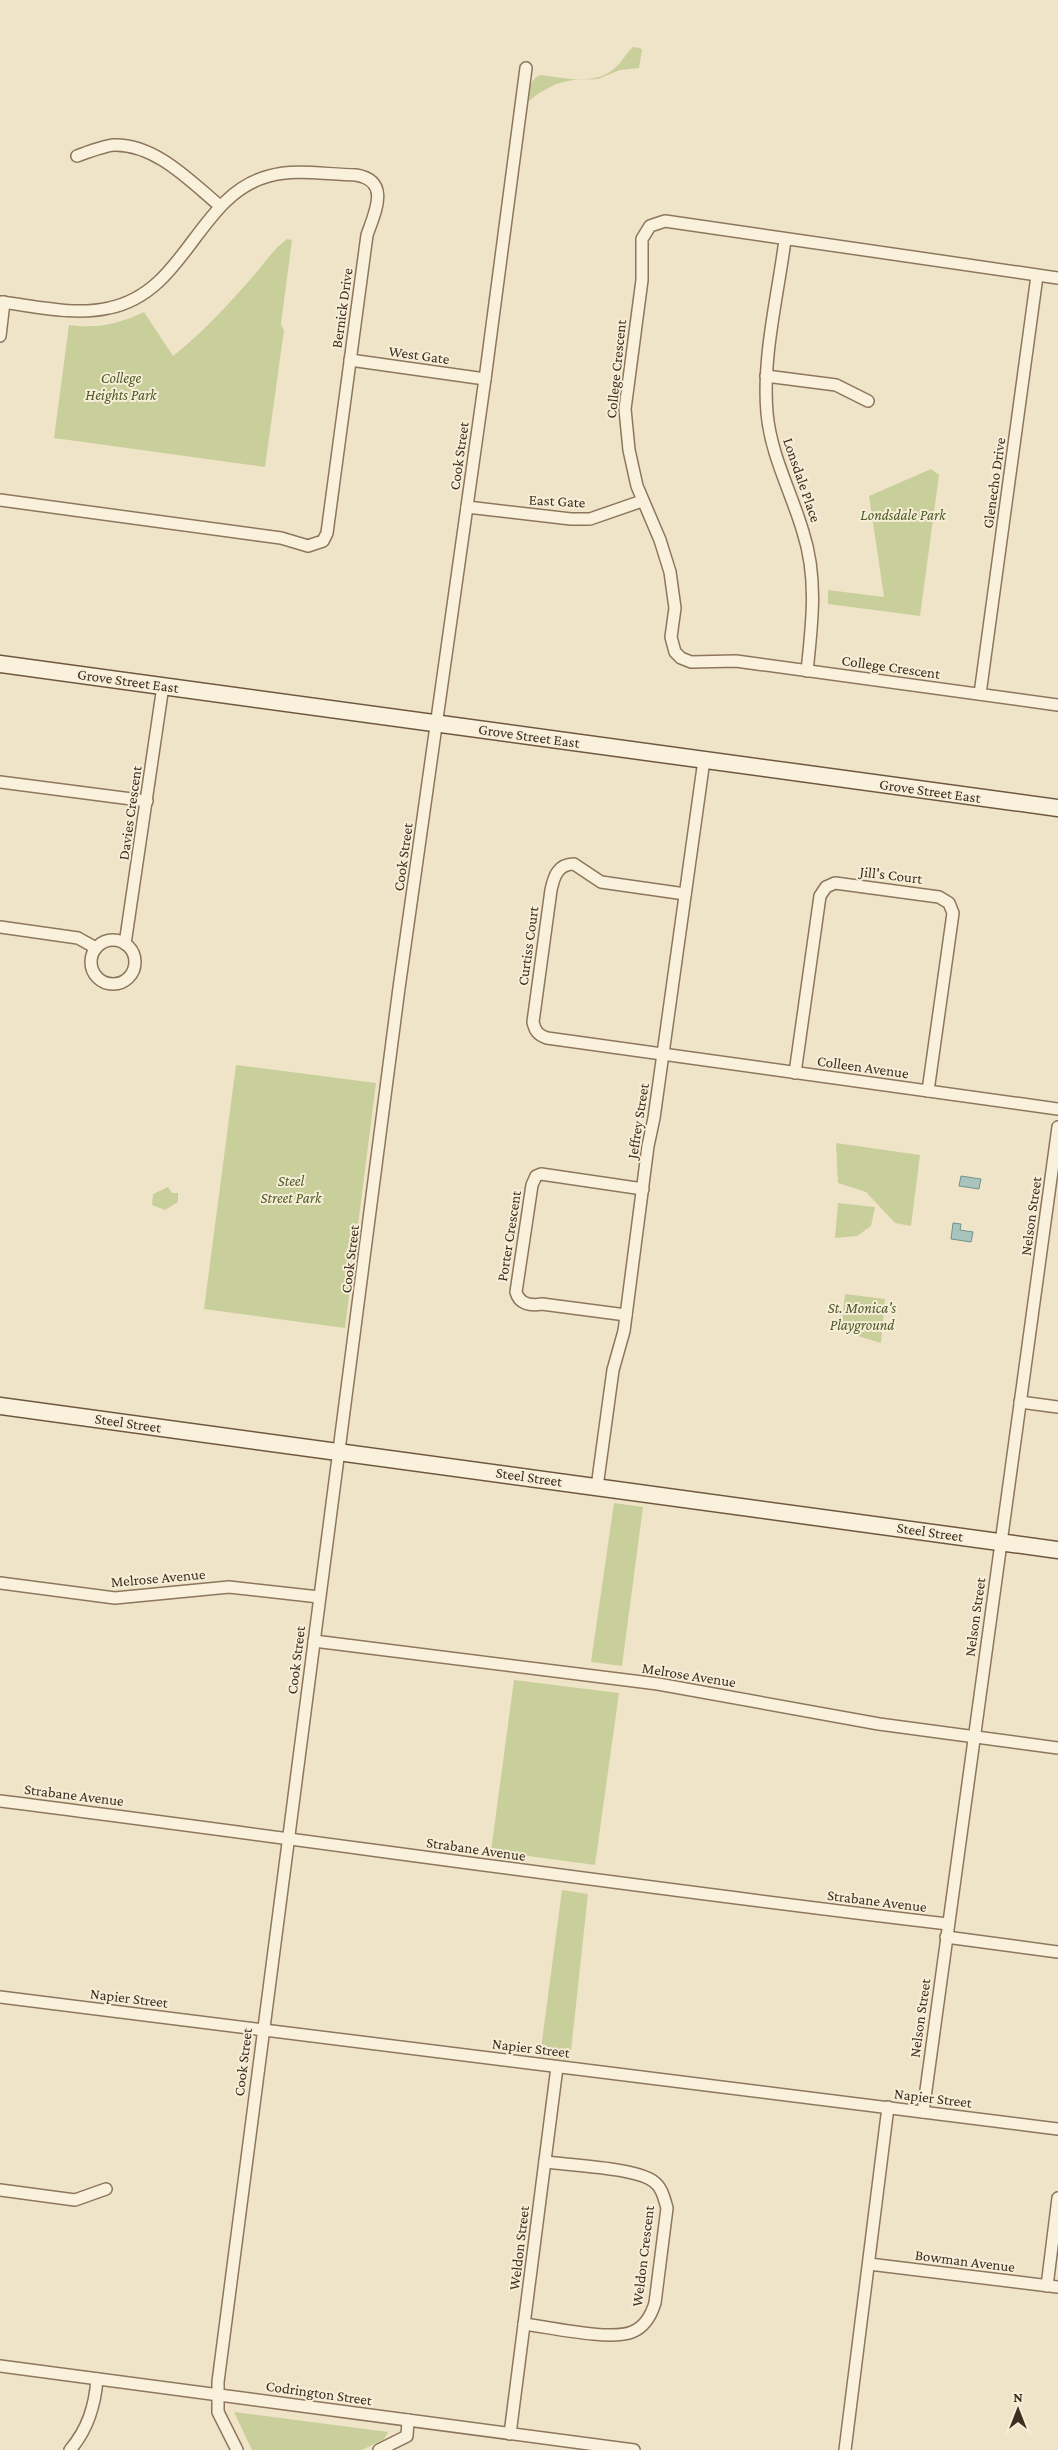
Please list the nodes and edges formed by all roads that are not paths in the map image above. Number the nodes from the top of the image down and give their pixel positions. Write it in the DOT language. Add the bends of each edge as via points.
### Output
graph roads {
  1 [pos="526,68"];
  2 [pos="77,156"];
  3 [pos="220,206"];
  4 [pos="785,240"];
  5 [pos="1037,276"];
  6 [pos="1058,278"];
  7 [pos="2,302"];
  8 [pos="0,336"];
  9 [pos="350,360"];
  10 [pos="766,376"];
  11 [pos="485,379"];
  12 [pos="868,401"];
  13 [pos="0,500"];
  14 [pos="642,500"];
  15 [pos="467,507"];
  16 [pos="0,664"];
  17 [pos="807,670"];
  18 [pos="163,686"];
  19 [pos="980,694"];
  20 [pos="1058,705"];
  21 [pos="436,724"];
  22 [pos="704,760"];
  23 [pos="0,782"];
  24 [pos="147,801"];
  25 [pos="1058,808"];
  26 [pos="685,894"];
  27 [pos="0,927"];
  28 [pos="125,944"];
  29 [pos="96,948"];
  30 [pos="663,1054"];
  31 [pos="795,1073"];
  32 [pos="928,1091"];
  33 [pos="1058,1109"];
  34 [pos="1058,1127"];
  35 [pos="643,1189"];
  36 [pos="1053,1204"];
  37 [pos="626,1316"];
  38 [pos="1020,1402"];
  39 [pos="0,1406"];
  40 [pos="1058,1407"];
  41 [pos="339,1452"];
  42 [pos="597,1486"];
  43 [pos="1001,1542"];
  44 [pos="1058,1550"];
  45 [pos="0,1583"];
  46 [pos="319,1597"];
  47 [pos="314,1641"];
  48 [pos="973,1738"];
  49 [pos="1058,1748"];
  50 [pos="0,1801"];
  51 [pos="288,1837"];
  52 [pos="948,1924"];
  53 [pos="946,1937"];
  54 [pos="1058,1952"];
  55 [pos="0,1997"];
  56 [pos="262,2030"];
  57 [pos="557,2067"];
  58 [pos="888,2107"];
  59 [pos="922,2112"];
  60 [pos="1058,2129"];
  61 [pos="545,2162"];
  62 [pos="0,2190"];
  63 [pos="106,2190"];
  64 [pos="1058,2198"];
  65 [pos="869,2264"];
  66 [pos="1052,2287"];
  67 [pos="524,2324"];
  68 [pos="0,2366"];
  69 [pos="97,2379"];
  70 [pos="217,2394"];
  71 [pos="408,2420"];
  72 [pos="510,2434"];
  73 [pos="70,2450"];
  74 [pos="237,2450"];
  75 [pos="379,2450"];
  76 [pos="634,2450"];
  77 [pos="845,2450"];
  1 -- 11 [label="street, Cook Street"];
  2 -- 3 [label="street" via="114,145 135,147 168,163"];
  3 -- 7 [label="street, Bernick Drive" via="170,272 134,300 111,308 84,311"];
  3 -- 9 [label="street, Bernick Drive" via="248,184 287,173 356,175 374,182 379,199 367,235"];
  4 -- 5 [label="street, College Crescent"];
  4 -- 10 [label="street, Lonsdale Place"];
  4 -- 14 [label="street, College Crescent" via="665,221 650,226 646,231 642,239 642,280 625,409 632,466"];
  5 -- 6 [label="street, College Crescent"];
  5 -- 19 [label="street, Glenecho Drive"];
  7 -- 8 [label="street"];
  9 -- 11 [label="street, West Gate"];
  9 -- 13 [label="street, Bernick Drive" via="327,533 316,545"];
  10 -- 12 [label="street" via="836,385"];
  10 -- 17 [label="street, Lonsdale Place" via="767,412 775,457 804,532 811,571 813,607"];
  11 -- 15 [label="street, Cook Street"];
  14 -- 15 [label="street, East Gate" via="590,519 571,520"];
  14 -- 17 [label="street, College Crescent" via="670,572 675,608 671,637 675,652 691,662 736,662"];
  15 -- 21 [label="street, Cook Street"];
  16 -- 18 [label="street, Grove Street East"];
  17 -- 19 [label="street, College Crescent"];
  18 -- 21 [label="street, Grove Street East"];
  18 -- 24 [label="street, Davies Crescent"];
  19 -- 20 [label="street, College Crescent"];
  21 -- 22 [label="street, Grove Street East"];
  21 -- 41 [label="street, Cook Street"];
  22 -- 25 [label="street, Grove Street East"];
  22 -- 26 [label="street, Jeffrey Street"];
  23 -- 24 [label="street"];
  24 -- 28 [label="street, Davies Crescent"];
  26 -- 30 [label="street, Jeffrey Street"];
  26 -- 30 [label="street, Curtiss Court" via="601,882 574,864 563,866 553,880 534,1014 535,1030 540,1036"];
  27 -- 29 [label="street" via="78,938"];
  28 -- 29 [label="street" via="114,940"];
  28 -- 29 [label="street" via="131,949 135,963 129,977 116,984 108,984 96,976 91,962"];
  30 -- 31 [label="street, Colleen Avenue"];
  30 -- 35 [label="street, Jeffrey Street"];
  31 -- 32 [label="street, Colleen Avenue"];
  31 -- 32 [label="street, Jill's Court" via="820,896 826,887 835,883 940,897 949,903 953,913"];
  32 -- 33 [label="street, Colleen Avenue"];
  34 -- 36 [label="street, Nelson Street"];
  35 -- 37 [label="street, Jeffrey Street"];
  35 -- 37 [label="street, Porter Crescent" via="542,1174 536,1176 516,1292 520,1300 530,1305"];
  36 -- 38 [label="street, Nelson Street"];
  37 -- 42 [label="street, Jeffrey Street" via="613,1370"];
  38 -- 40 [label="street"];
  38 -- 43 [label="street, Nelson Street"];
  39 -- 41 [label="street, Steel Street"];
  41 -- 42 [label="street, Steel Street"];
  41 -- 46 [label="street, Cook Street"];
  42 -- 43 [label="street, Steel Street"];
  43 -- 44 [label="street, Steel Street"];
  43 -- 48 [label="street, Nelson Street"];
  45 -- 46 [label="street, Melrose Avenue" via="115,1598 229,1587"];
  46 -- 47 [label="street, Cook Street"];
  47 -- 48 [label="street, Melrose Avenue" via="658,1684"];
  47 -- 51 [label="street, Cook Street"];
  48 -- 49 [label="street, Melrose Avenue"];
  48 -- 52 [label="street, Nelson Street"];
  50 -- 51 [label="street, Strabane Avenue"];
  51 -- 52 [label="street, Strabane Avenue"];
  51 -- 56 [label="street, Cook Street"];
  52 -- 53 [label="street, Nelson Street"];
  53 -- 54 [label="street"];
  53 -- 59 [label="street, Nelson Street"];
  55 -- 56 [label="street, Napier Street"];
  56 -- 57 [label="street, Napier Street"];
  56 -- 70 [label="street, Cook Street"];
  57 -- 58 [label="street, Napier Street"];
  57 -- 61 [label="street, Weldon Street"];
  58 -- 59 [label="street, Napier Street"];
  58 -- 65 [label="street"];
  59 -- 60 [label="street, Napier Street"];
  61 -- 67 [label="street, Weldon Street"];
  61 -- 67 [label="street, Weldon Crescent" via="643,2176 654,2181 663,2193 667,2208 657,2294 651,2316 631,2333 616,2335"];
  62 -- 63 [label="street" via="75,2200"];
  64 -- 66 [label="street"];
  65 -- 66 [label="street, Bowman Avenue"];
  65 -- 77 [label="street"];
  67 -- 72 [label="street, Weldon Street"];
  68 -- 69 [label="street, Codrington Street"];
  69 -- 70 [label="street, Codrington Street"];
  69 -- 73 [label="street" via="92,2412"];
  70 -- 71 [label="street, Codrington Street"];
  70 -- 74 [label="street, Cook Street" via="218,2412"];
  71 -- 72 [label="street, Codrington Street"];
  71 -- 75 [label="street" via="407,2436"];
  72 -- 76 [label="street, Codrington Street"];
}
